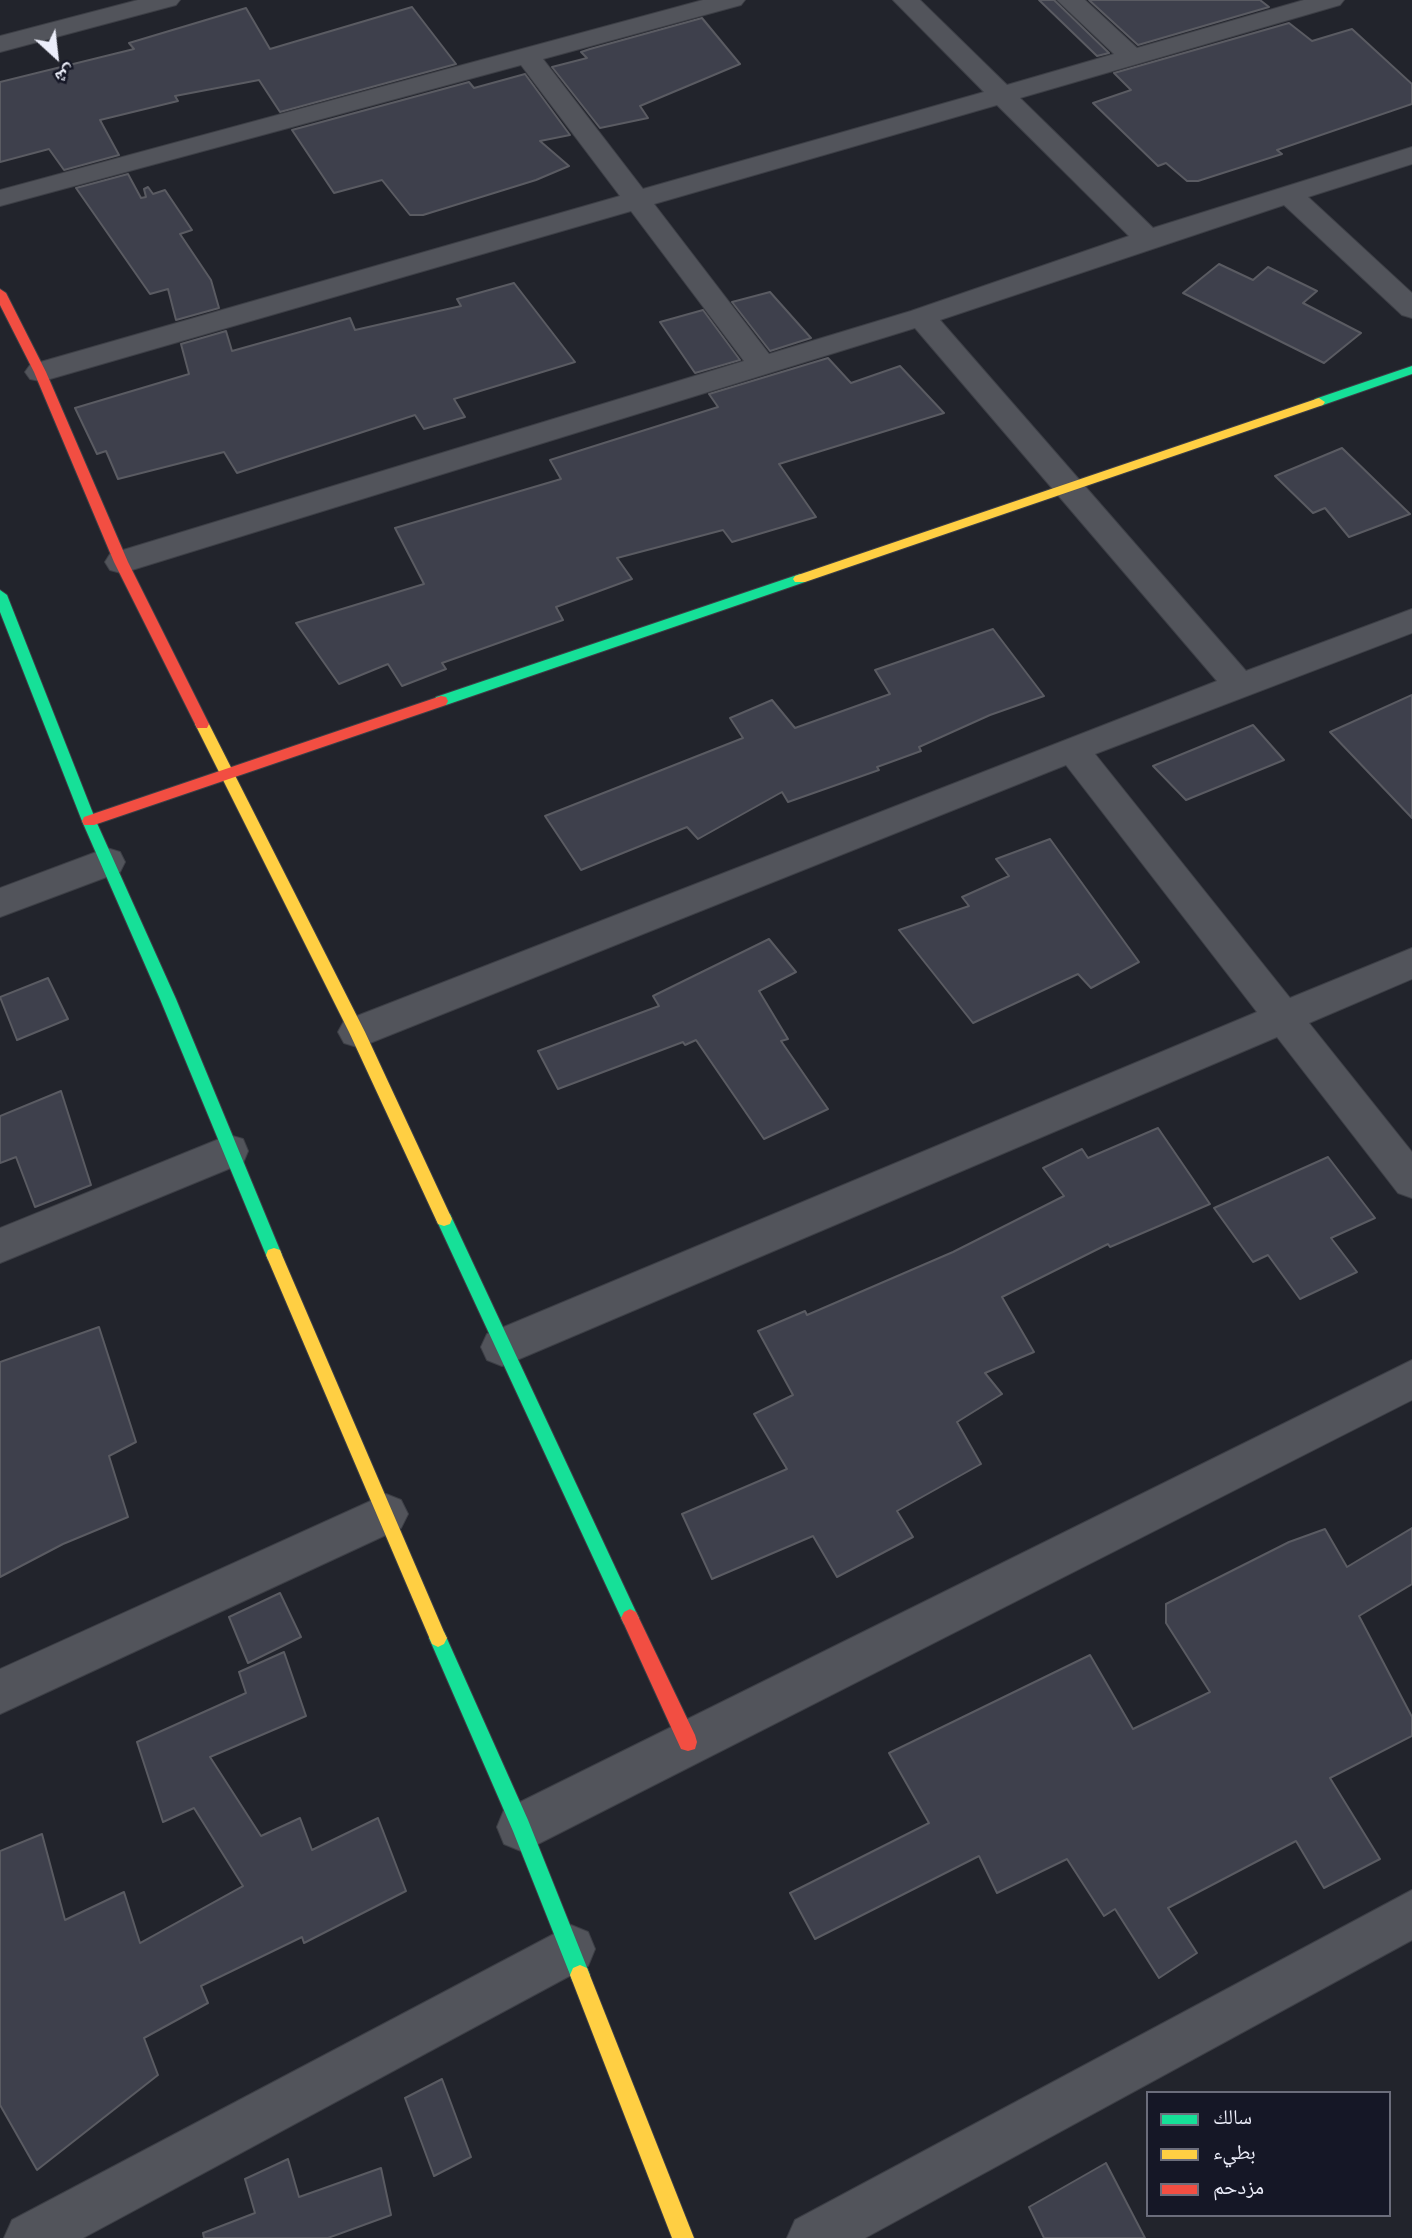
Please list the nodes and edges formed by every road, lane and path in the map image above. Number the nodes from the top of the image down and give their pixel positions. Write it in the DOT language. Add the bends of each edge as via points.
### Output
graph roads {
  1 [pos="167,0"];
  2 [pos="732,0"];
  3 [pos="906,0"];
  4 [pos="1070,0"];
  5 [pos="1331,0"];
  6 [pos="0,44"];
  7 [pos="527,55"];
  8 [pos="1133,58"];
  9 [pos="1002,95"];
  10 [pos="1412,155"];
  11 [pos="1290,195"];
  12 [pos="0,198"];
  13 [pos="637,200"];
  14 [pos="1148,239"];
  15 [pos="0,293"];
  16 [pos="1412,309"];
  17 [pos="921,317"];
  18 [pos="762,365"];
  19 [pos="1412,370"];
  20 [pos="40,372"];
  21 [pos="1068,487"];
  22 [pos="121,562"];
  23 [pos="0,595"];
  24 [pos="1412,621"];
  25 [pos="6,626"];
  26 [pos="1240,686"];
  27 [pos="1072,749"];
  28 [pos="227,775"];
  29 [pos="89,821"];
  30 [pos="107,862"];
  31 [pos="0,903"];
  32 [pos="1412,963"];
  33 [pos="1283,1018"];
  34 [pos="357,1032"];
  35 [pos="229,1151"];
  36 [pos="1412,1181"];
  37 [pos="0,1246"];
  38 [pos="502,1347"];
  39 [pos="1412,1379"];
  40 [pos="386,1514"];
  41 [pos="0,1692"];
  42 [pos="688,1742"];
  43 [pos="522,1827"];
  44 [pos="1412,1914"];
  45 [pos="571,1949"];
  46 [pos="30,2238"];
  47 [pos="683,2238"];
  48 [pos="813,2238"];
  1 -- 6 [label="street"];
  2 -- 7 [label="street"];
  3 -- 9 [label="street"];
  4 -- 8 [label="street"];
  5 -- 8 [label="street"];
  7 -- 12 [label="street"];
  7 -- 13 [label="street"];
  8 -- 9 [label="street"];
  9 -- 13 [label="street"];
  9 -- 14 [label="street"];
  10 -- 11 [label="street"];
  11 -- 14 [label="street"];
  11 -- 16 [label="street"];
  13 -- 18 [label="street"];
  13 -- 20 [label="street"];
  14 -- 17 [label="street"];
  15 -- 20 [label="main road"];
  17 -- 18 [label="street"];
  17 -- 21 [label="street"];
  18 -- 22 [label="street"];
  19 -- 21 [label="main road"];
  20 -- 22 [label="main road"];
  21 -- 26 [label="street"];
  21 -- 28 [label="main road"];
  22 -- 28 [label="main road"];
  23 -- 25 [label="main road"];
  24 -- 26 [label="street"];
  25 -- 29 [label="main road"];
  26 -- 27 [label="street"];
  27 -- 33 [label="street"];
  27 -- 34 [label="street"];
  28 -- 29 [label="main road"];
  28 -- 34 [label="main road"];
  29 -- 30 [label="main road"];
  30 -- 31 [label="street"];
  30 -- 35 [label="main road"];
  32 -- 33 [label="street"];
  33 -- 36 [label="street"];
  33 -- 38 [label="street"];
  34 -- 38 [label="main road"];
  35 -- 37 [label="street"];
  35 -- 40 [label="main road"];
  38 -- 42 [label="main road"];
  39 -- 42 [label="street"];
  40 -- 41 [label="street"];
  40 -- 43 [label="main road"];
  42 -- 43 [label="street"];
  43 -- 45 [label="main road"];
  44 -- 48 [label="street"];
  45 -- 46 [label="street"];
  45 -- 47 [label="main road"];
}
